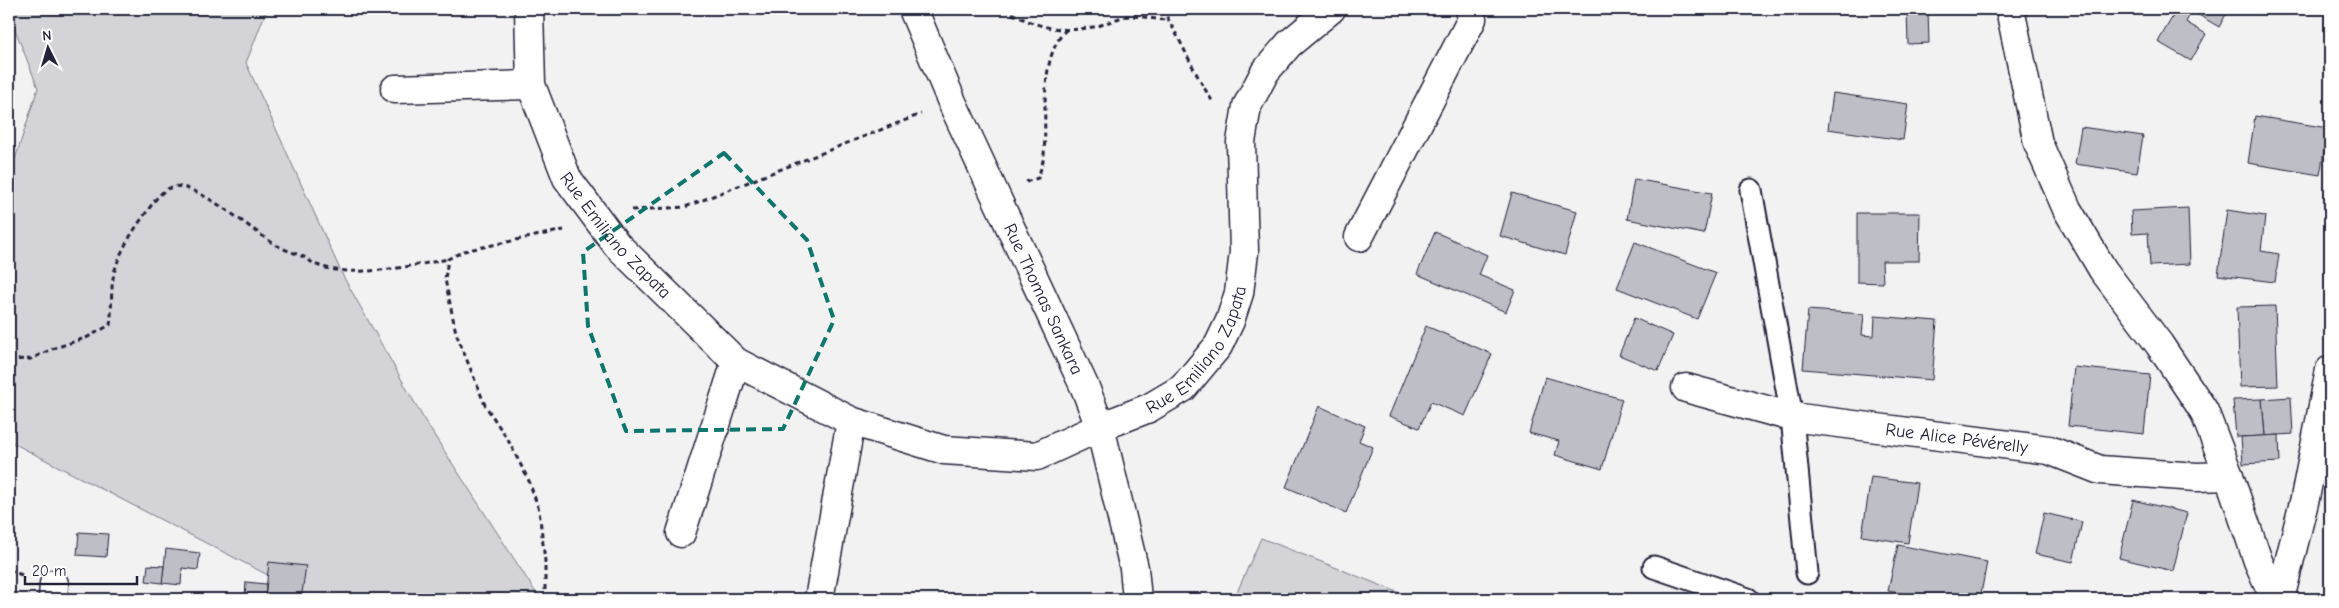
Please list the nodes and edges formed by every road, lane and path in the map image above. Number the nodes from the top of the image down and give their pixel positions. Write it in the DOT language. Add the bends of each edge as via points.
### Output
graph roads {
  1 [pos="529,9"];
  2 [pos="913,9"];
  3 [pos="1004,9"];
  4 [pos="1162,9"];
  5 [pos="1331,9"];
  6 [pos="1470,9"];
  7 [pos="2010,9"];
  8 [pos="1169,20"];
  9 [pos="1066,29"];
  10 [pos="531,85"];
  11 [pos="394,89"];
  12 [pos="952,102"];
  13 [pos="1246,114"];
  14 [pos="1751,190"];
  15 [pos="995,195"];
  16 [pos="596,218"];
  17 [pos="1358,237"];
  18 [pos="448,260"];
  19 [pos="9,360"];
  20 [pos="736,362"];
  21 [pos="2330,370"];
  22 [pos="1686,388"];
  23 [pos="1792,417"];
  24 [pos="851,421"];
  25 [pos="1100,427"];
  26 [pos="2229,476"];
  27 [pos="681,533"];
  28 [pos="1654,567"];
  29 [pos="1807,572"];
  30 [pos="545,599"];
  31 [pos="819,599"];
  32 [pos="1137,599"];
  33 [pos="1748,599"];
  34 [pos="2275,599"];
  35 [pos="2280,599"];
  1 -- 10 [label="street, Rue Emiliano Zapata"];
  2 -- 12 [label="street, Rue Thomas Sankara"];
  3 -- 9 [label="path" via="1026,22"];
  4 -- 8 [label="path"];
  5 -- 13 [label="street, Rue Emiliano Zapata" via="1289,44 1265,72"];
  6 -- 17 [label="street" via="1472,20"];
  7 -- 26 [label="street" via="2038,143 2067,209 2103,270 2204,411"];
  8 -- 9 [label="path" via="1130,16 1094,28"];
  8 -- 13 [label="path" via="1215,105"];
  9 -- 15 [label="path" via="1058,38 1048,74 1044,158 1038,178"];
  10 -- 11 [label="street"];
  10 -- 16 [label="street, Rue Emiliano Zapata" via="567,178"];
  12 -- 15 [label="street, Rue Thomas Sankara"];
  12 -- 16 [label="path" via="685,207 632,210"];
  13 -- 25 [label="street, Rue Emiliano Zapata" via="1241,142 1244,252 1239,293 1230,321 1218,346 1183,388 1148,408"];
  14 -- 23 [label="lane"];
  15 -- 25 [label="street, Rue Thomas Sankara" via="1086,390"];
  16 -- 18 [label="path" via="555,233 464,251"];
  16 -- 20 [label="street, Rue Emiliano Zapata" via="617,245"];
  18 -- 19 [label="path" via="384,270 347,271 317,265 278,246 194,190 174,186 159,194 118,259 112,287 110,325 31,359"];
  18 -- 30 [label="path" via="445,279 456,333 485,406 508,440 529,481 538,510 545,561"];
  20 -- 24 [label="street, Rue Emiliano Zapata"];
  20 -- 27 [label="street"];
  21 -- 35 [label="street" via="2305,498"];
  22 -- 23 [label="street, Rue Alice Pévérelly"];
  23 -- 26 [label="street, Rue Alice Pévérelly" via="2048,450 2100,470"];
  23 -- 29 [label="lane"];
  24 -- 25 [label="street, Rue Emiliano Zapata" via="944,450 1037,456"];
  24 -- 31 [label="street"];
  25 -- 32 [label="street, Rue Thomas Sankara" via="1134,568"];
  26 -- 34 [label="street" via="2258,561"];
  28 -- 33 [label="lane"];
}
